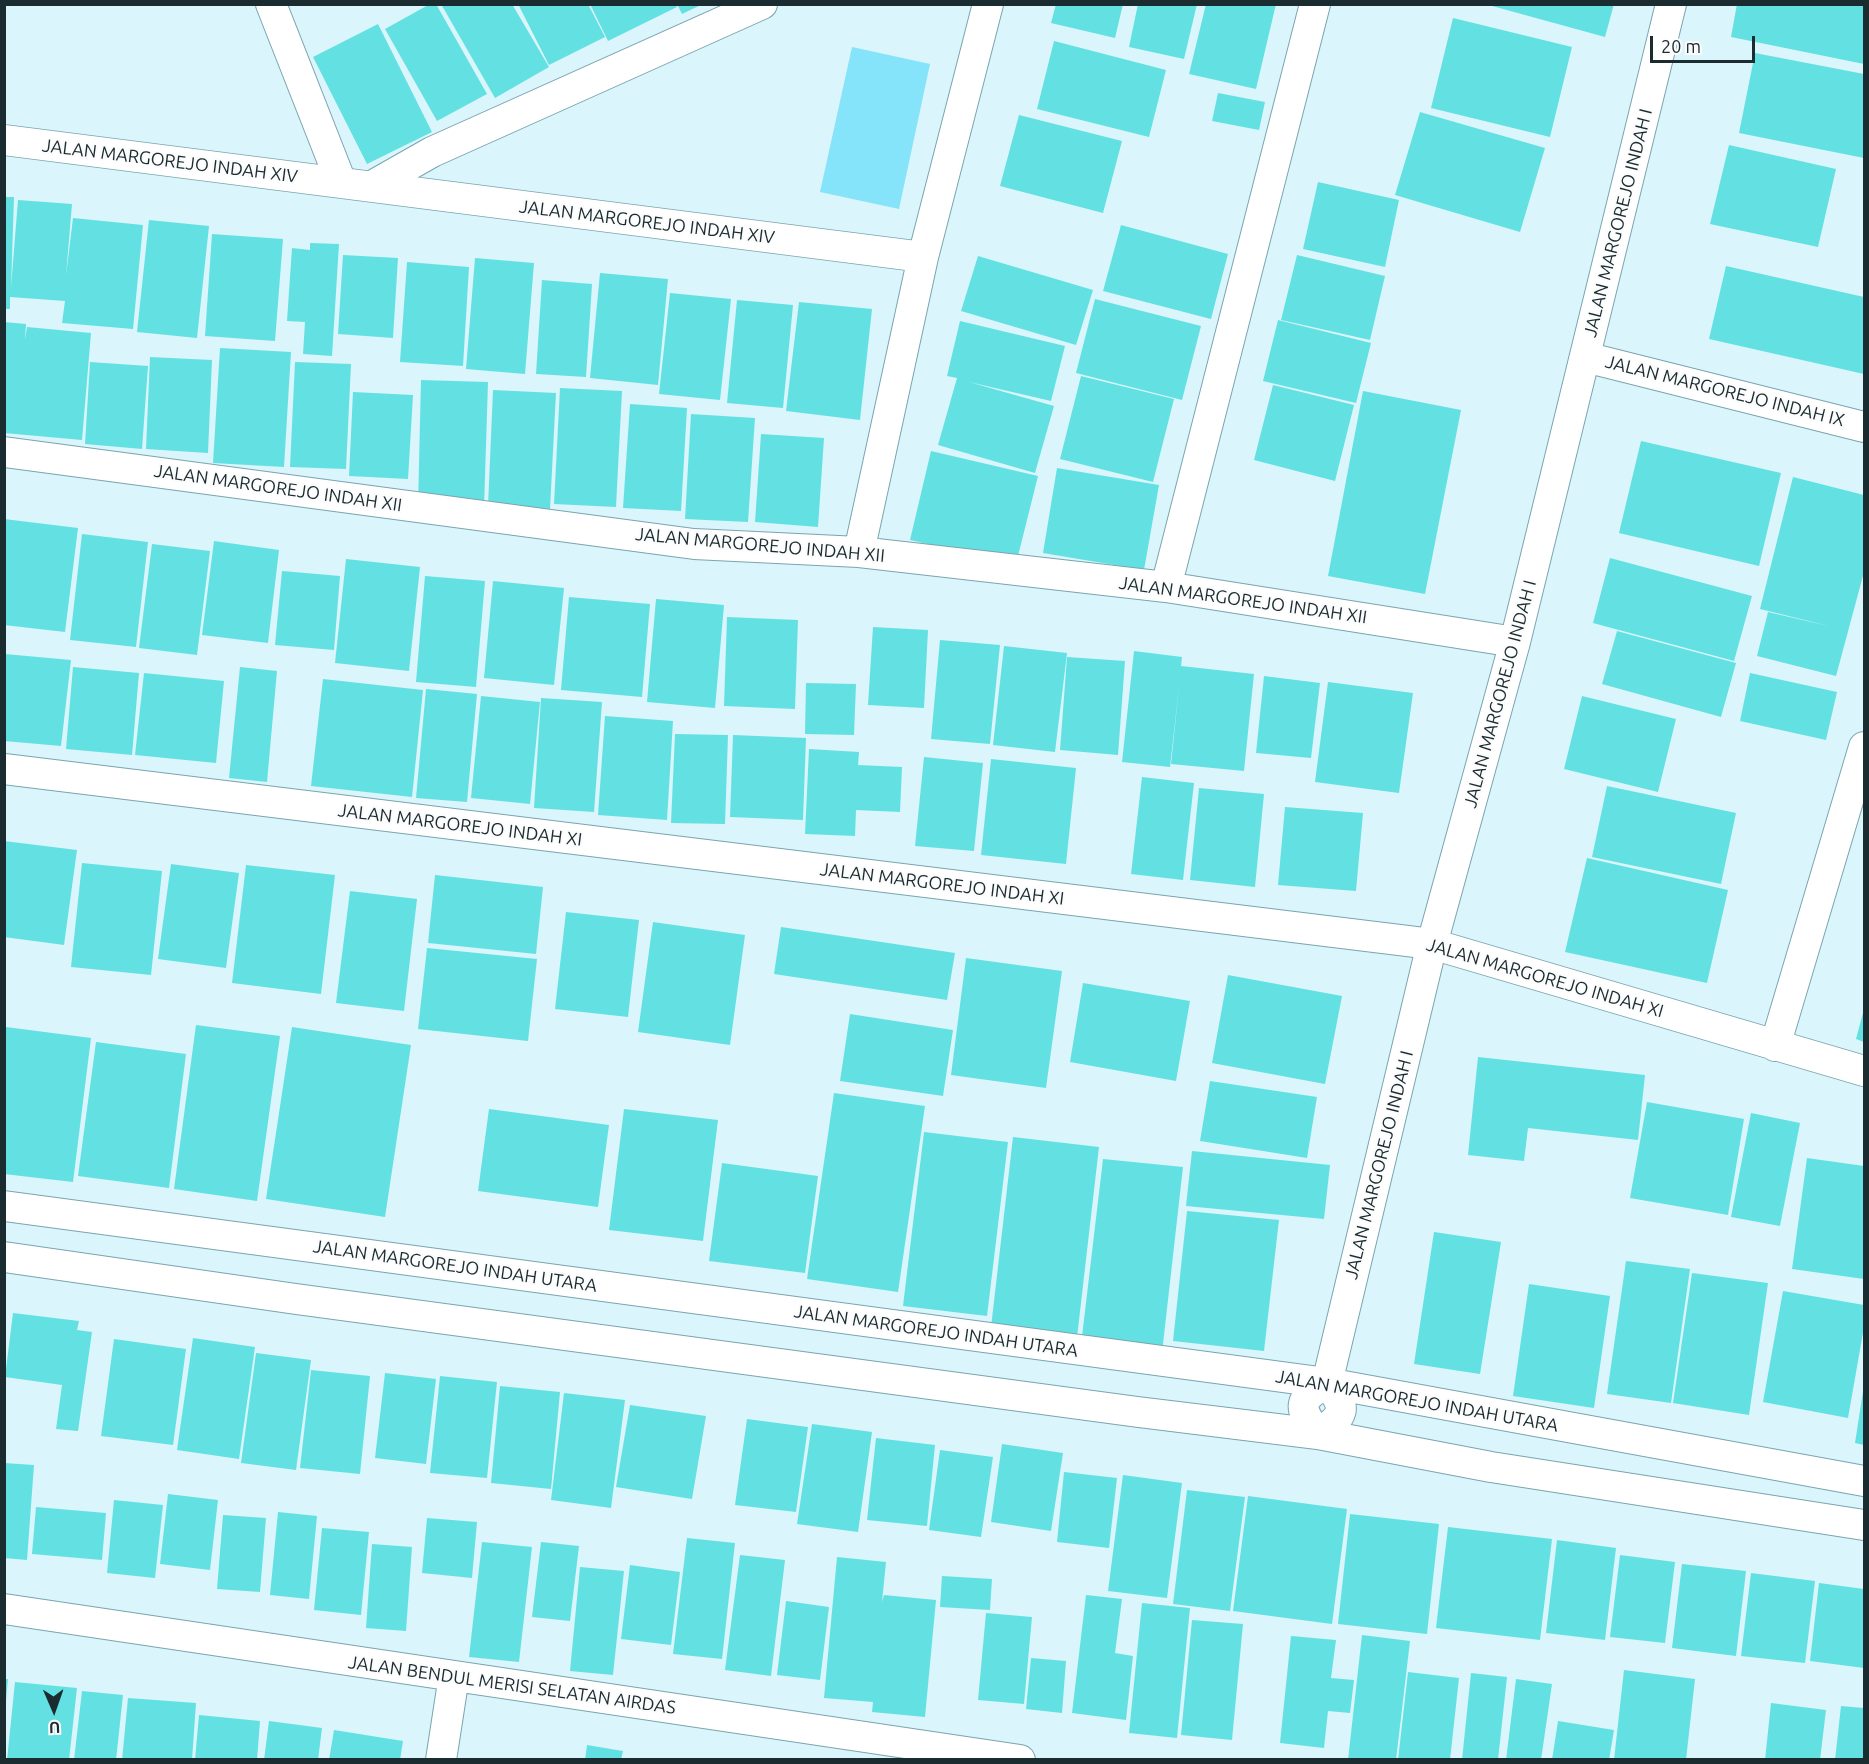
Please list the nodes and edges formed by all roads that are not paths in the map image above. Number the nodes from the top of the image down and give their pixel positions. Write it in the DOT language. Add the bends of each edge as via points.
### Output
graph roads {
  1 [pos="271,4"];
  2 [pos="762,4"];
  3 [pos="988,4"];
  4 [pos="1315,4"];
  5 [pos="1671,4"];
  6 [pos="4,140"];
  7 [pos="341,182"];
  8 [pos="372,186"];
  9 [pos="923,257"];
  10 [pos="1585,357"];
  11 [pos="1864,427"];
  12 [pos="4,452"];
  13 [pos="859,552"];
  14 [pos="1166,587"];
  15 [pos="1515,642"];
  16 [pos="1863,756"];
  17 [pos="4,769"];
  18 [pos="1432,944"];
  19 [pos="1775,1046"];
  20 [pos="1864,1071"];
  21 [pos="4,1206"];
  22 [pos="4,1257"];
  23 [pos="1327,1383"];
  24 [pos="1318,1434"];
  25 [pos="1864,1480"];
  26 [pos="1864,1525"];
  27 [pos="4,1609"];
  28 [pos="454,1676"];
  29 [pos="441,1760"];
  30 [pos="1020,1760"];
  1 -- 7 [label="street"];
  2 -- 8 [label="street" via="432,152"];
  3 -- 9 [label="street"];
  4 -- 14 [label="street"];
  5 -- 10 [label="street, JALAN MARGOREJO INDAH I"];
  6 -- 7 [label="street, JALAN MARGOREJO INDAH XIV"];
  7 -- 8 [label="street, JALAN MARGOREJO INDAH XIV"];
  8 -- 9 [label="street, JALAN MARGOREJO INDAH XIV"];
  9 -- 13 [label="street"];
  10 -- 11 [label="street, JALAN MARGOREJO INDAH IX"];
  10 -- 15 [label="street, JALAN MARGOREJO INDAH I"];
  12 -- 13 [label="street, JALAN MARGOREJO INDAH XII" via="694,544"];
  13 -- 14 [label="street, JALAN MARGOREJO INDAH XII"];
  14 -- 15 [label="street, JALAN MARGOREJO INDAH XII"];
  15 -- 18 [label="street, JALAN MARGOREJO INDAH I"];
  16 -- 19 [label="street"];
  17 -- 18 [label="street, JALAN MARGOREJO INDAH XI"];
  18 -- 19 [label="street, JALAN MARGOREJO INDAH XI"];
  18 -- 23 [label="street, JALAN MARGOREJO INDAH I"];
  19 -- 20 [label="street, JALAN MARGOREJO INDAH XI"];
  21 -- 23 [label="street, JALAN MARGOREJO INDAH UTARA"];
  22 -- 24 [label="street"];
  23 -- 24 [label="street" via="1307,1395 1303,1405 1304,1414"];
  23 -- 25 [label="street, JALAN MARGOREJO INDAH UTARA"];
  24 -- 26 [label="street" via="1491,1467"];
  27 -- 28 [label="street, JALAN BENDUL MERISI SELATAN AIRDAS"];
  28 -- 29 [label="street"];
  28 -- 30 [label="street, JALAN BENDUL MERISI SELATAN AIRDAS"];
}
